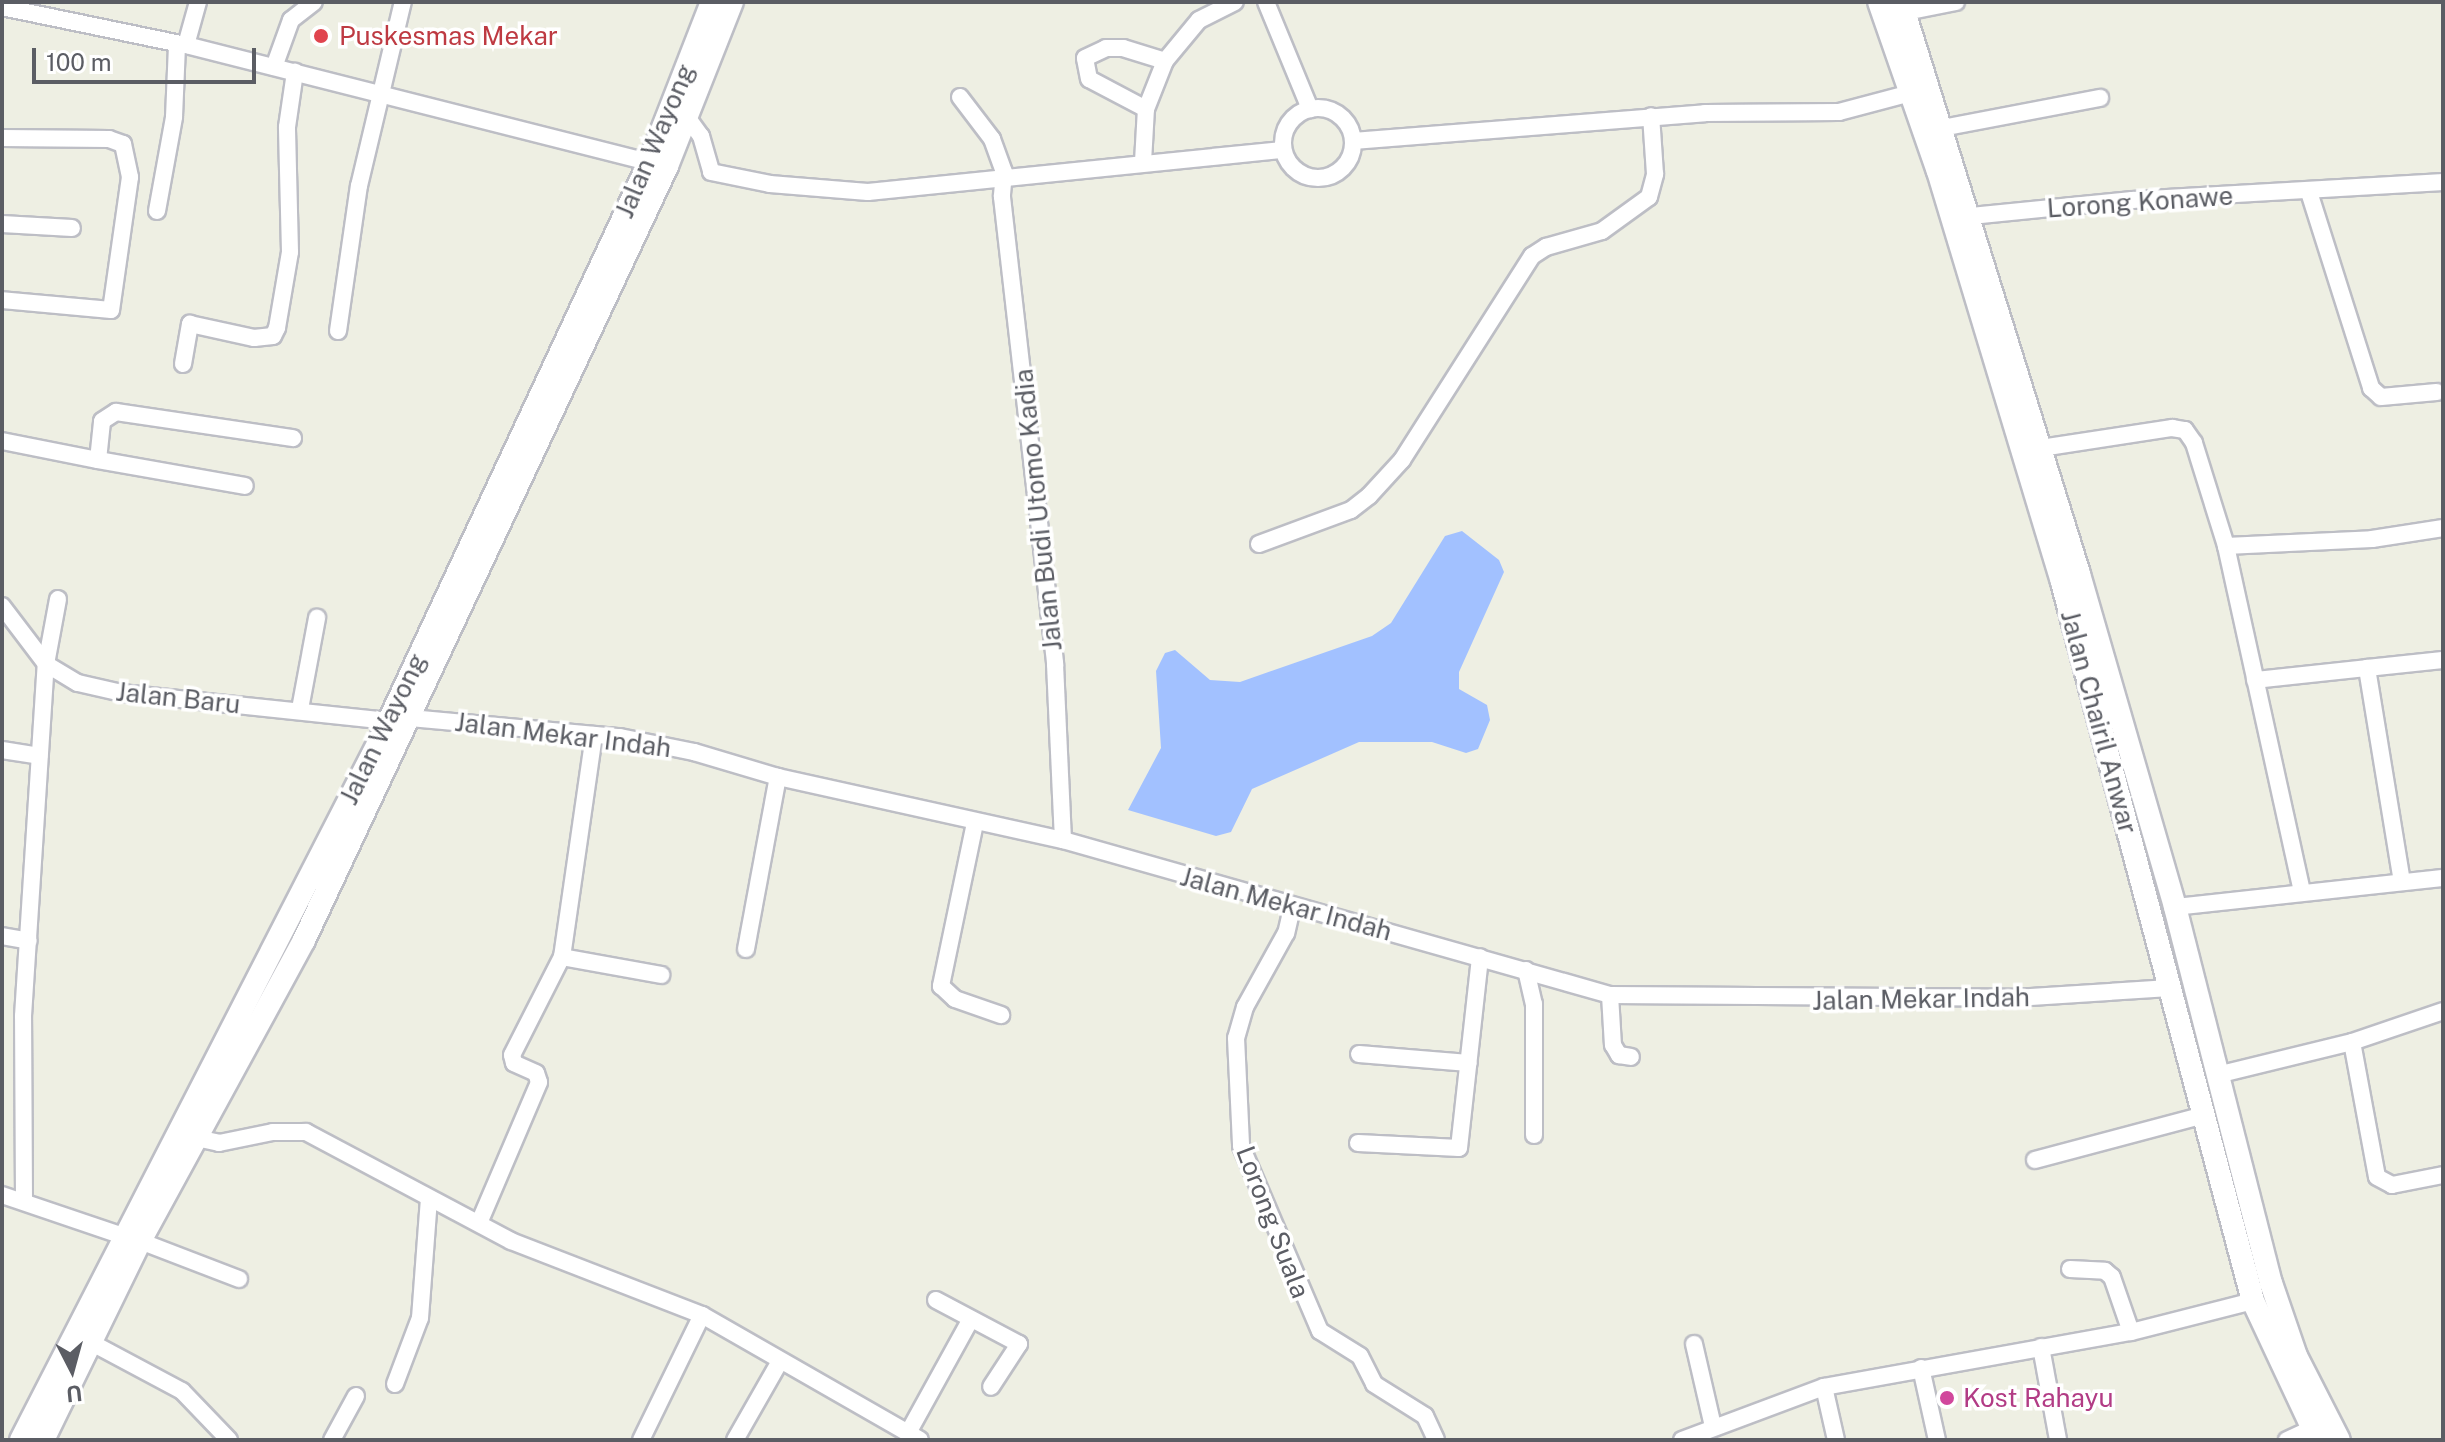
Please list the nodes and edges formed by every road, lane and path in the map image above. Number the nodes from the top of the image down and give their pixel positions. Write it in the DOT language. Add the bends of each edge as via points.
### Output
graph roads {
  1 [pos="198,2"];
  2 [pos="314,2"];
  3 [pos="403,2"];
  4 [pos="712,2"];
  5 [pos="732,2"];
  6 [pos="1235,2"];
  7 [pos="1266,2"];
  8 [pos="1879,2"];
  9 [pos="1956,2"];
  10 [pos="2,7"];
  11 [pos="1903,7"];
  12 [pos="182,44"];
  13 [pos="1165,61"];
  14 [pos="274,67"];
  15 [pos="295,72"];
  16 [pos="1919,91"];
  17 [pos="383,92"];
  18 [pos="960,97"];
  19 [pos="2100,98"];
  20 [pos="1146,109"];
  21 [pos="1310,109"];
  22 [pos="1651,116"];
  23 [pos="687,117"];
  24 [pos="1942,128"];
  25 [pos="2,138"];
  26 [pos="1353,141"];
  27 [pos="1283,150"];
  28 [pos="1143,162"];
  29 [pos="658,164"];
  30 [pos="1003,180"];
  31 [pos="2443,182"];
  32 [pos="2309,192"];
  33 [pos="157,211"];
  34 [pos="1971,216"];
  35 [pos="2,224"];
  36 [pos="72,228"];
  37 [pos="2,300"];
  38 [pos="338,331"];
  39 [pos="183,364"];
  40 [pos="2437,392"];
  41 [pos="293,438"];
  42 [pos="2,441"];
  43 [pos="2041,448"];
  44 [pos="98,460"];
  45 [pos="245,486"];
  46 [pos="2443,528"];
  47 [pos="1259,544"];
  48 [pos="2226,546"];
  49 [pos="58,599"];
  50 [pos="2,606"];
  51 [pos="317,618"];
  52 [pos="2443,660"];
  53 [pos="46,664"];
  54 [pos="2367,668"];
  55 [pos="2255,680"];
  56 [pos="300,709"];
  57 [pos="399,720"];
  58 [pos="594,735"];
  59 [pos="2,750"];
  60 [pos="40,756"];
  61 [pos="778,777"];
  62 [pos="2149,817"];
  63 [pos="975,823"];
  64 [pos="2127,824"];
  65 [pos="1063,840"];
  66 [pos="2443,878"];
  67 [pos="2402,882"];
  68 [pos="2302,891"];
  69 [pos="2175,907"];
  70 [pos="1292,908"];
  71 [pos="282,932"];
  72 [pos="2,936"];
  73 [pos="304,940"];
  74 [pos="29,941"];
  75 [pos="746,949"];
  76 [pos="562,957"];
  77 [pos="1480,957"];
  78 [pos="1526,970"];
  79 [pos="661,975"];
  80 [pos="2170,988"];
  81 [pos="1610,995"];
  82 [pos="2443,1011"];
  83 [pos="1001,1015"];
  84 [pos="2352,1042"];
  85 [pos="1359,1054"];
  86 [pos="1631,1057"];
  87 [pos="1469,1063"];
  88 [pos="2217,1075"];
  89 [pos="2200,1116"];
  90 [pos="1534,1135"];
  91 [pos="188,1137"];
  92 [pos="1358,1143"];
  93 [pos="2035,1160"];
  94 [pos="2443,1175"];
  95 [pos="2,1195"];
  96 [pos="429,1199"];
  97 [pos="24,1200"];
  98 [pos="479,1223"];
  99 [pos="132,1239"];
  100 [pos="2070,1269"];
  101 [pos="239,1279"];
  102 [pos="936,1300"];
  103 [pos="2253,1301"];
  104 [pos="702,1315"];
  105 [pos="971,1319"];
  106 [pos="2131,1332"];
  107 [pos="92,1343"];
  108 [pos="1694,1344"];
  109 [pos="2041,1347"];
  110 [pos="780,1361"];
  111 [pos="70,1364"];
  112 [pos="1921,1368"];
  113 [pos="395,1384"];
  114 [pos="991,1387"];
  115 [pos="1824,1387"];
  116 [pos="356,1396"];
  117 [pos="1707,1433"];
  118 [pos="2314,1435"];
  119 [pos="914,1437"];
  120 [pos="21,1440"];
  121 [pos="43,1440"];
  122 [pos="229,1440"];
  123 [pos="332,1440"];
  124 [pos="641,1440"];
  125 [pos="735,1440"];
  126 [pos="1436,1440"];
  127 [pos="1682,1440"];
  128 [pos="1836,1440"];
  129 [pos="1937,1440"];
  130 [pos="2058,1440"];
  131 [pos="2287,1440"];
  132 [pos="2339,1440"];
  1 -- 12 [label="street"];
  2 -- 14 [label="street" via="291,20"];
  3 -- 17 [label="street"];
  4 -- 29 [label="main road, Jalan Wayong"];
  5 -- 23 [label="main road, Jalan Wayong"];
  6 -- 13 [label="street" via="1199,20"];
  7 -- 21 [label="street"];
  8 -- 16 [label="main road, Jalan Chairil Anwar"];
  9 -- 11 [label="street"];
  10 -- 12 [label="street"];
  11 -- 16 [label="main road, Jalan Chairil Anwar"];
  12 -- 14 [label="street"];
  12 -- 33 [label="street"];
  13 -- 20 [label="street"];
  13 -- 20 [label="street" via="1123,48 1106,48 1085,58 1089,79"];
  14 -- 15 [label="street"];
  15 -- 17 [label="street"];
  15 -- 39 [label="street" via="287,127 290,252 277,328 273,336 254,338 190,324"];
  16 -- 22 [label="street" via="1839,112"];
  16 -- 24 [label="main road, Jalan Chairil Anwar"];
  16 -- 64 [label="main road, Jalan Chairil Anwar"];
  17 -- 29 [label="street"];
  17 -- 38 [label="street" via="359,186"];
  18 -- 30 [label="street, Jalan Budi Utomo Kadia" via="992,139"];
  19 -- 24 [label="street"];
  20 -- 28 [label="street"];
  21 -- 26 [label="street" via="1334,112"];
  21 -- 27 [label="street" via="1288,124"];
  22 -- 26 [label="street"];
  22 -- 47 [label="street" via="1655,174 1649,197 1602,231 1532,256 1402,460 1369,496 1324,522"];
  23 -- 29 [label="main road, Jalan Wayong"];
  23 -- 30 [label="street" via="701,136 711,172 770,184 868,192"];
  24 -- 34 [label="main road, Jalan Chairil Anwar"];
  25 -- 37 [label="street" via="109,139 123,144 130,177 111,310"];
  26 -- 27 [label="street" via="1345,166 1322,178 1304,176 1290,166"];
  27 -- 28 [label="street"];
  28 -- 30 [label="street"];
  29 -- 57 [label="main road, Jalan Wayong"];
  30 -- 65 [label="street, Jalan Budi Utomo Kadia" via="1055,664"];
  31 -- 32 [label="street, Lorong Konawe"];
  32 -- 34 [label="street, Lorong Konawe" via="2132,200"];
  32 -- 40 [label="street" via="2371,388 2381,397"];
  34 -- 43 [label="main road, Jalan Chairil Anwar"];
  35 -- 36 [label="street"];
  41 -- 44 [label="street" via="116,412 102,421"];
  42 -- 44 [label="street"];
  43 -- 48 [label="street" via="2185,430 2194,443"];
  43 -- 62 [label="main road, Jalan Chairil Anwar"];
  44 -- 45 [label="street"];
  46 -- 48 [label="street" via="2372,539"];
  48 -- 55 [label="street"];
  49 -- 53 [label="street"];
  50 -- 53 [label="street, Jalan Baru"];
  51 -- 56 [label="street"];
  52 -- 54 [label="street"];
  53 -- 56 [label="street, Jalan Baru" via="98,688"];
  53 -- 60 [label="street"];
  54 -- 55 [label="street"];
  54 -- 67 [label="street"];
  55 -- 68 [label="street"];
  56 -- 57 [label="street, Jalan Baru"];
  57 -- 58 [label="street, Jalan Mekar Indah"];
  57 -- 71 [label="main road, Jalan Wayong"];
  57 -- 73 [label="main road, Jalan Wayong"];
  58 -- 61 [label="street, Jalan Mekar Indah" via="694,752"];
  58 -- 76 [label="street"];
  59 -- 60 [label="street"];
  60 -- 74 [label="street"];
  61 -- 63 [label="street, Jalan Mekar Indah"];
  61 -- 75 [label="street"];
  62 -- 64 [label="main road"];
  62 -- 69 [label="main road, Jalan Chairil Anwar"];
  63 -- 65 [label="street, Jalan Mekar Indah"];
  63 -- 83 [label="street" via="941,986 955,999"];
  64 -- 80 [label="main road, Jalan Chairil Anwar"];
  65 -- 70 [label="street, Jalan Mekar Indah"];
  66 -- 67 [label="street"];
  67 -- 68 [label="street"];
  68 -- 69 [label="street"];
  69 -- 88 [label="main road, Jalan Chairil Anwar"];
  70 -- 77 [label="street, Jalan Mekar Indah"];
  70 -- 126 [label="street, Lorong Suala" via="1286,933 1245,1007 1236,1038 1241,1146 1320,1331 1366,1361 1374,1384 1425,1416"];
  71 -- 73 [label="main road"];
  71 -- 91 [label="main road, Jalan Wayong"];
  72 -- 74 [label="street"];
  73 -- 91 [label="main road, Jalan Wayong"];
  74 -- 97 [label="street" via="20,1144"];
  76 -- 79 [label="street"];
  76 -- 98 [label="street" via="512,1055 514,1063 536,1073 539,1082"];
  77 -- 78 [label="street, Jalan Mekar Indah"];
  77 -- 87 [label="street"];
  78 -- 81 [label="street, Jalan Mekar Indah"];
  78 -- 90 [label="street" via="1534,1004"];
  80 -- 81 [label="street, Jalan Mekar Indah" via="2015,998"];
  80 -- 89 [label="main road, Jalan Chairil Anwar"];
  81 -- 86 [label="street" via="1613,1045 1619,1055"];
  82 -- 84 [label="street"];
  84 -- 88 [label="street"];
  84 -- 94 [label="street" via="2377,1177 2392,1185"];
  85 -- 87 [label="street"];
  87 -- 92 [label="street" via="1459,1148"];
  88 -- 132 [label="main road, Jalan Chairil Anwar" via="2271,1283 2296,1356"];
  89 -- 93 [label="street"];
  89 -- 103 [label="main road, Jalan Chairil Anwar"];
  91 -- 96 [label="street" via="306,1132"];
  91 -- 99 [label="main road, Jalan Wayong"];
  95 -- 97 [label="street"];
  96 -- 98 [label="street"];
  96 -- 113 [label="street" via="420,1318"];
  97 -- 99 [label="street"];
  98 -- 104 [label="street" via="511,1241"];
  99 -- 101 [label="street"];
  99 -- 107 [label="main road, Jalan Wayong"];
  99 -- 111 [label="main road, Jalan Wayong"];
  100 -- 106 [label="street" via="2105,1271 2112,1277"];
  102 -- 105 [label="street"];
  103 -- 106 [label="street"];
  103 -- 118 [label="main road, Jalan Chairil Anwar"];
  104 -- 110 [label="street"];
  104 -- 124 [label="street"];
  105 -- 114 [label="street" via="1019,1344"];
  105 -- 119 [label="street"];
  106 -- 109 [label="street"];
  107 -- 111 [label="main road, Jalan Wayong"];
  107 -- 122 [label="street" via="182,1391"];
  108 -- 117 [label="street"];
  109 -- 112 [label="street"];
  109 -- 130 [label="street"];
  110 -- 119 [label="street"];
  110 -- 125 [label="street"];
  111 -- 120 [label="main road, Jalan Wayong"];
  111 -- 121 [label="main road, Jalan Wayong"];
  112 -- 115 [label="street"];
  112 -- 129 [label="street"];
  115 -- 117 [label="street"];
  115 -- 128 [label="street"];
  116 -- 123 [label="street"];
  117 -- 127 [label="street"];
  118 -- 131 [label="street"];
}
